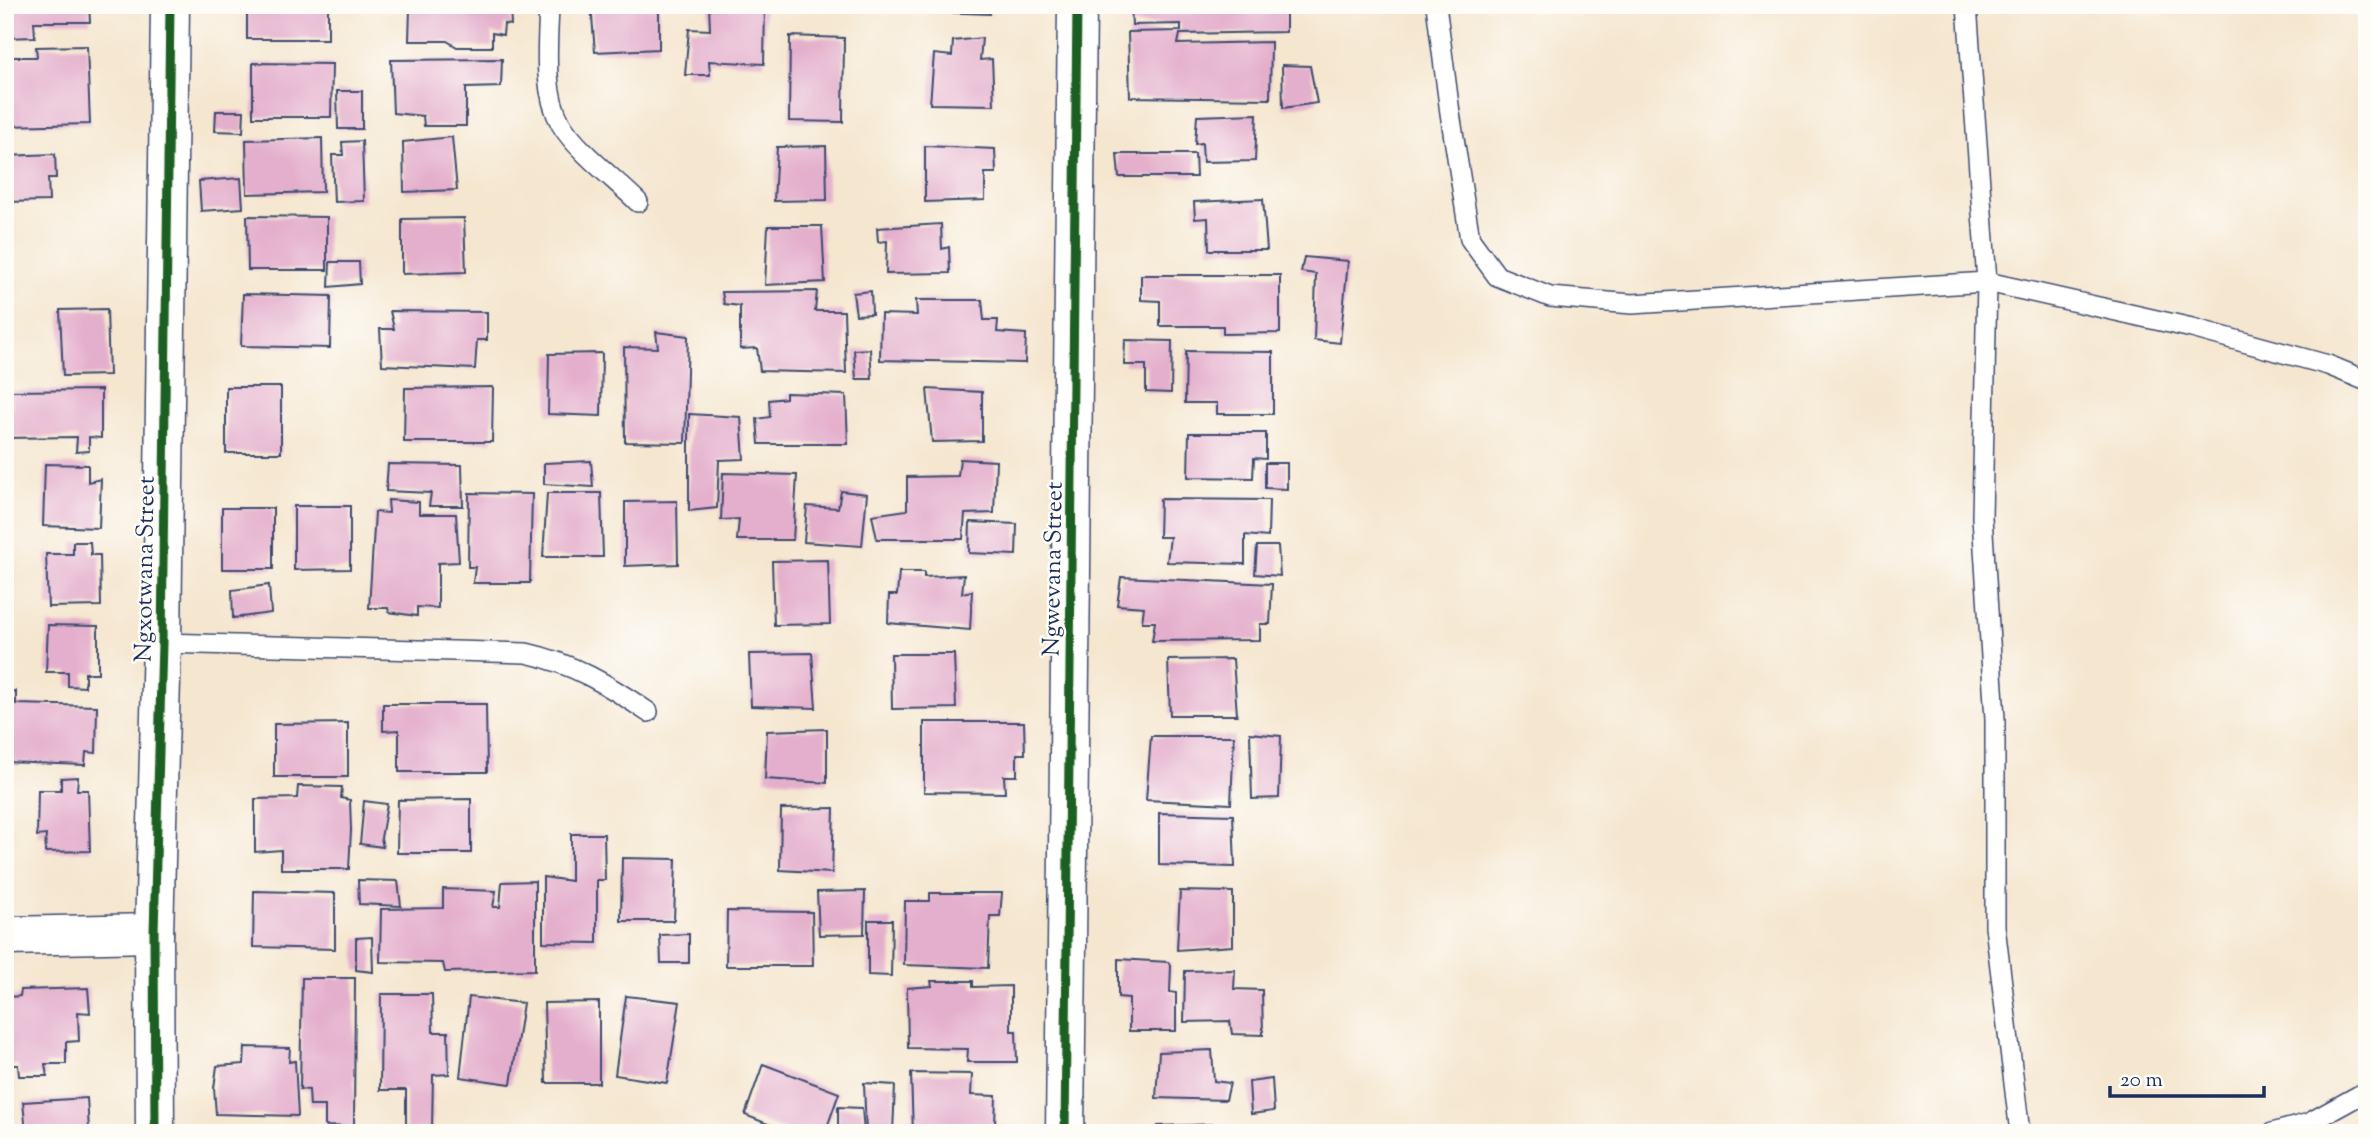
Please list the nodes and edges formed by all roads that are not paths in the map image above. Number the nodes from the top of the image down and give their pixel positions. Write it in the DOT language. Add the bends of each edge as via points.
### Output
graph roads {
  1 [pos="170,5"];
  2 [pos="549,5"];
  3 [pos="1077,5"];
  4 [pos="1436,5"];
  5 [pos="1967,5"];
  6 [pos="638,202"];
  7 [pos="1987,282"];
  8 [pos="2367,381"];
  9 [pos="162,643"];
  10 [pos="648,712"];
  11 [pos="154,933"];
  12 [pos="5,936"];
  13 [pos="2367,1091"];
  14 [pos="155,1133"];
  15 [pos="1065,1133"];
  16 [pos="2020,1133"];
  17 [pos="2272,1133"];
  1 -- 9 [label="street, Ngxotwana Street"];
  2 -- 6 [label="lane" via="549,83 561,123"];
  3 -- 15 [label="street, Ngwevana Street"];
  4 -- 7 [label="lane" via="1471,239 1497,276 1550,298 1632,304"];
  5 -- 7 [label="lane"];
  7 -- 8 [label="lane" via="2192,328 2328,365"];
  7 -- 16 [label="lane" via="1982,517 1995,719 1995,926"];
  9 -- 10 [label="lane" via="526,653 605,682"];
  9 -- 11 [label="street, Ngxotwana Street"];
  11 -- 12 [label="street"];
  11 -- 14 [label="street, Ngxotwana Street"];
  13 -- 17 [label="lane" via="2309,1123"];
}
